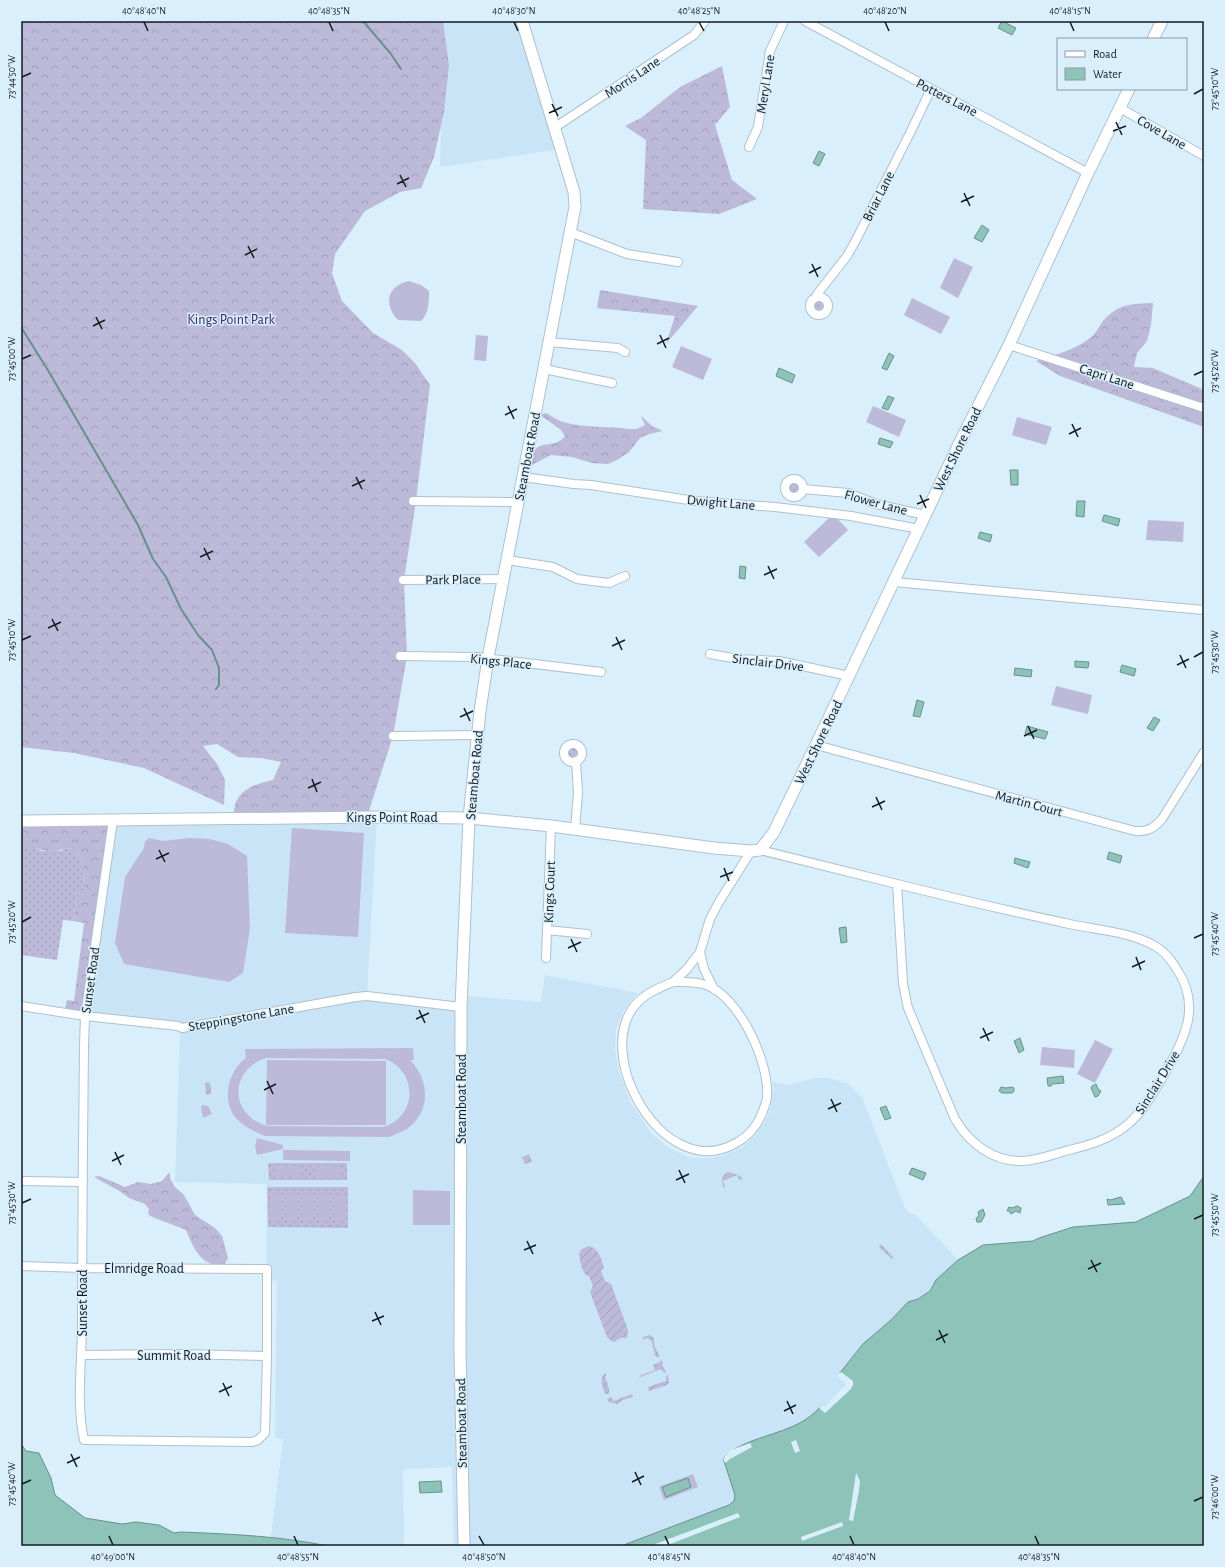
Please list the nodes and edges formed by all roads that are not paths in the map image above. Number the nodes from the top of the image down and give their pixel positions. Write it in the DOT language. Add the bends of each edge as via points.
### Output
graph roads {
  1 [pos="522,21"];
  2 [pos="705,21"];
  3 [pos="784,21"];
  4 [pos="805,21"];
  5 [pos="1162,21"];
  6 [pos="1154,38"];
  7 [pos="931,89"];
  8 [pos="1129,90"];
  9 [pos="1120,108"];
  10 [pos="554,128"];
  11 [pos="749,147"];
  12 [pos="1204,156"];
  13 [pos="1088,173"];
  14 [pos="570,232"];
  15 [pos="678,262"];
  16 [pos="816,297"];
  17 [pos="550,342"];
  18 [pos="1009,345"];
  19 [pos="625,352"];
  20 [pos="544,369"];
  21 [pos="612,383"];
  22 [pos="1204,408"];
  23 [pos="523,477"];
  24 [pos="803,489"];
  25 [pos="413,501"];
  26 [pos="518,502"];
  27 [pos="926,515"];
  28 [pos="919,529"];
  29 [pos="507,560"];
  30 [pos="625,576"];
  31 [pos="503,579"];
  32 [pos="403,580"];
  33 [pos="894,582"];
  34 [pos="1204,610"];
  35 [pos="710,654"];
  36 [pos="400,656"];
  37 [pos="488,658"];
  38 [pos="601,672"];
  39 [pos="849,676"];
  40 [pos="477,735"];
  41 [pos="393,736"];
  42 [pos="816,745"];
  43 [pos="1204,752"];
  44 [pos="576,762"];
  45 [pos="469,818"];
  46 [pos="112,820"];
  47 [pos="21,821"];
  48 [pos="551,826"];
  49 [pos="575,829"];
  50 [pos="756,851"];
  51 [pos="897,884"];
  52 [pos="547,930"];
  53 [pos="587,934"];
  54 [pos="700,952"];
  55 [pos="546,958"];
  56 [pos="673,982"];
  57 [pos="714,989"];
  58 [pos="21,1006"];
  59 [pos="461,1007"];
  60 [pos="85,1016"];
  61 [pos="21,1181"];
  62 [pos="83,1182"];
  63 [pos="21,1266"];
  64 [pos="82,1268"];
  65 [pos="267,1269"];
  66 [pos="82,1355"];
  67 [pos="267,1356"];
  68 [pos="464,1546"];
  1 -- 10 [label="main road, Steamboat Road"];
  2 -- 10 [label="street, Morris Lane" via="694,35"];
  3 -- 11 [label="street, Meryl Lane" via="770,51 758,127"];
  4 -- 7 [label="street, Potters Lane"];
  5 -- 6 [label="main road"];
  7 -- 13 [label="street, Potters Lane"];
  7 -- 16 [label="street, Briar Lane" via="856,240"];
  8 -- 9 [label="main road, West Shore Road"];
  9 -- 12 [label="street, Cove Lane"];
  9 -- 13 [label="main road, West Shore Road"];
  10 -- 14 [label="main road, Steamboat Road" via="574,192"];
  13 -- 18 [label="main road, West Shore Road"];
  14 -- 15 [label="street" via="627,254"];
  14 -- 17 [label="main road, Steamboat Road"];
  17 -- 19 [label="street" via="618,348"];
  17 -- 20 [label="main road, Steamboat Road"];
  18 -- 22 [label="street, Capri Lane"];
  18 -- 27 [label="main road, West Shore Road"];
  20 -- 21 [label="street"];
  20 -- 23 [label="main road, Steamboat Road"];
  23 -- 26 [label="main road, Steamboat Road"];
  23 -- 28 [label="street, Dwight Lane" via="695,501 775,506 851,516"];
  24 -- 27 [label="street, Flower Lane" via="848,493 876,504"];
  25 -- 26 [label="street"];
  26 -- 29 [label="main road, Steamboat Road"];
  27 -- 28 [label="main road, West Shore Road"];
  28 -- 33 [label="main road, West Shore Road"];
  29 -- 30 [label="street" via="553,567 577,578 592,581 609,583"];
  29 -- 31 [label="main road, Steamboat Road"];
  31 -- 32 [label="street, Park Place"];
  31 -- 37 [label="main road, Steamboat Road"];
  33 -- 34 [label="street"];
  33 -- 39 [label="main road, West Shore Road"];
  35 -- 39 [label="street, Sinclair Drive" via="738,659 779,661"];
  36 -- 37 [label="street, Kings Place"];
  37 -- 38 [label="street, Kings Place"];
  37 -- 40 [label="main road, Steamboat Road"];
  39 -- 42 [label="main road, West Shore Road"];
  40 -- 41 [label="street"];
  40 -- 45 [label="main road, Steamboat Road"];
  42 -- 43 [label="street, Martin Court" via="1144,832 1154,828 1162,819"];
  42 -- 50 [label="main road, West Shore Road" via="774,832"];
  44 -- 49 [label="street" via="578,793"];
  45 -- 46 [label="main road, Kings Point Road"];
  45 -- 48 [label="main road, Kings Point Road"];
  45 -- 59 [label="main road, Steamboat Road"];
  46 -- 47 [label="main road, Kings Point Road"];
  46 -- 60 [label="street, Sunset Road"];
  48 -- 49 [label="main road, Kings Point Road"];
  48 -- 52 [label="street, Kings Court"];
  49 -- 50 [label="main road, Kings Point Road" via="714,848"];
  50 -- 51 [label="street, Sinclair Drive"];
  50 -- 54 [label="street" via="719,902 710,919"];
  51 -- 51 [label="street, Sinclair Drive" via="903,984 908,1008 956,1119 963,1132 974,1143 1001,1158 1023,1161 1096,1143 1117,1133 1136,1117 1178,1051 1187,1028 1187,988 1171,960 1157,947 1127,935 1021,914"];
  52 -- 53 [label="street"];
  52 -- 55 [label="street, Kings Court"];
  54 -- 56 [label="street"];
  54 -- 57 [label="street" via="704,969"];
  56 -- 57 [label="street" via="706,985"];
  56 -- 57 [label="street" via="650,993 638,1002 630,1013 623,1031 624,1056 635,1094 649,1118 658,1129 679,1145 693,1150 722,1149 739,1142 755,1126 767,1097 764,1066 751,1034 730,1002"];
  58 -- 60 [label="street, Steppingstone Lane"];
  59 -- 60 [label="street, Steppingstone Lane" via="367,996 182,1028"];
  59 -- 68 [label="main road, Steamboat Road" via="460,1342"];
  60 -- 62 [label="street, Sunset Road"];
  61 -- 62 [label="street"];
  62 -- 64 [label="street, Sunset Road"];
  63 -- 64 [label="street, Elmridge Road"];
  64 -- 65 [label="street, Elmridge Road"];
  64 -- 66 [label="street, Sunset Road"];
  65 -- 67 [label="street, Sunset Road"];
  66 -- 67 [label="street, Summit Road"];
  66 -- 67 [label="street, Sunset Road" via="81,1418 84,1440 252,1442 265,1433"];
}
